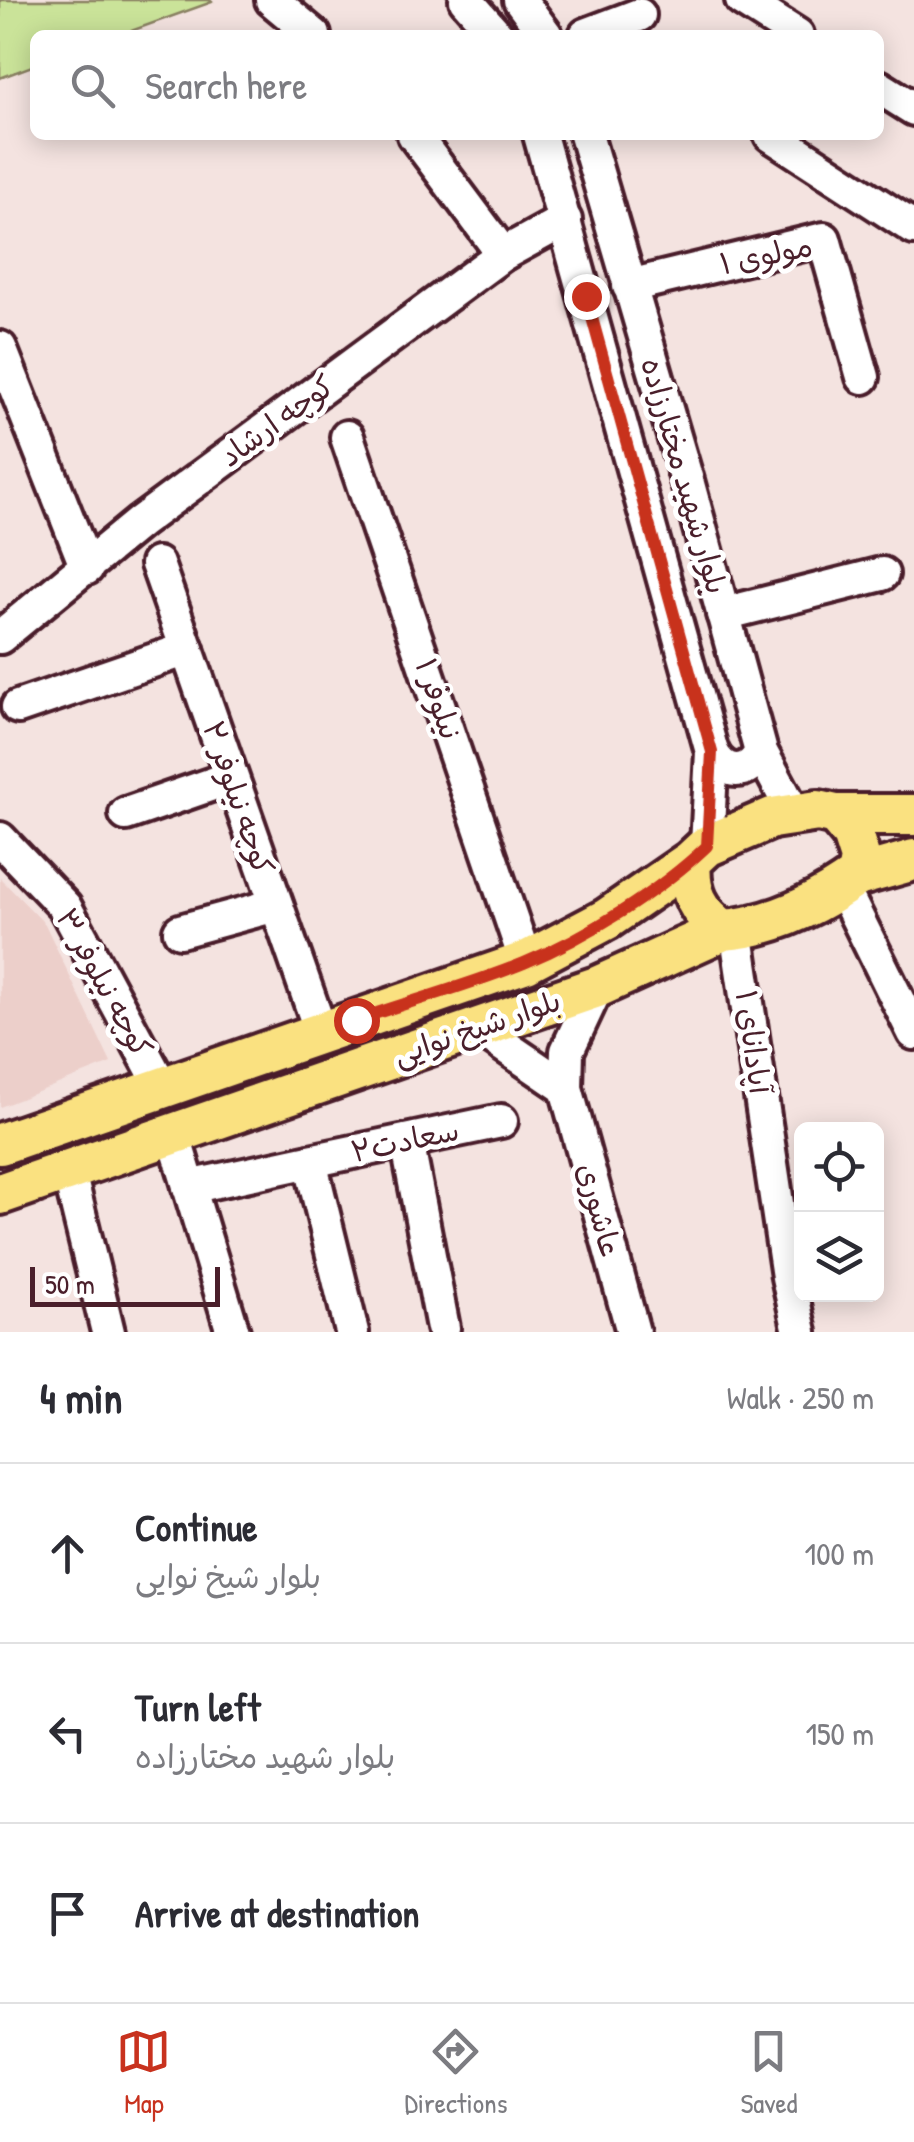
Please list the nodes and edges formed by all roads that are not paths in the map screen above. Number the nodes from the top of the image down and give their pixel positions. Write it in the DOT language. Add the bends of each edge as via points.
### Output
graph roads {
  1 [pos="272,0"];
  2 [pos="466,0"];
  3 [pos="520,0"];
  4 [pos="742,0"];
  5 [pos="639,16"];
  6 [pos="308,30"];
  7 [pos="493,30"];
  8 [pos="542,30"];
  9 [pos="600,30"];
  10 [pos="789,30"];
  11 [pos="884,90"];
  12 [pos="914,109"];
  13 [pos="418,140"];
  14 [pos="541,140"];
  15 [pos="587,140"];
  16 [pos="779,140"];
  17 [pos="565,220"];
  18 [pos="914,228"];
  19 [pos="503,254"];
  20 [pos="629,286"];
  21 [pos="0,348"];
  22 [pos="862,378"];
  23 [pos="347,436"];
  24 [pos="157,564"];
  25 [pos="87,568"];
  26 [pos="882,574"];
  27 [pos="723,614"];
  28 [pos="0,637"];
  29 [pos="187,650"];
  30 [pos="18,707"];
  31 [pos="712,752"];
  32 [pos="761,752"];
  33 [pos="230,778"];
  34 [pos="794,813"];
  35 [pos="126,814"];
  36 [pos="836,815"];
  37 [pos="914,815"];
  38 [pos="0,839"];
  39 [pos="699,854"];
  40 [pos="914,860"];
  41 [pos="849,882"];
  42 [pos="276,904"];
  43 [pos="729,930"];
  44 [pos="180,932"];
  45 [pos="526,962"];
  46 [pos="596,987"];
  47 [pos="478,1028"];
  48 [pos="322,1032"];
  49 [pos="914,1033"];
  50 [pos="162,1087"];
  51 [pos="566,1088"];
  52 [pos="501,1121"];
  53 [pos="173,1133"];
  54 [pos="407,1141"];
  55 [pos="0,1144"];
  56 [pos="310,1161"];
  57 [pos="69,1172"];
  58 [pos="189,1186"];
  59 [pos="0,1194"];
  60 [pos="444,1328"];
  61 [pos="108,1332"];
  62 [pos="233,1332"];
  63 [pos="352,1332"];
  64 [pos="633,1332"];
  65 [pos="800,1332"];
  1 -- 6 [label="street"];
  2 -- 7 [label="street"];
  3 -- 8 [label="street"];
  4 -- 10 [label="street"];
  5 -- 9 [label="street"];
  11 -- 12 [label="street"];
  13 -- 19 [label="street"];
  14 -- 17 [label="street, بلوار شهید مختارزاده"];
  15 -- 20 [label="street, بلوار شهید مختارزاده"];
  16 -- 18 [label="street"];
  17 -- 19 [label="street, کوچه ارشاد"];
  17 -- 31 [label="street, بلوار شهید مختارزاده"];
  19 -- 25 [label="street, کوچه ارشاد" via="146,517"];
  20 -- 22 [label="street, مولوی ۱" via="824,239"];
  20 -- 27 [label="street, بلوار شهید مختارزاده"];
  21 -- 25 [label="street"];
  23 -- 45 [label="street, ۱ نیلوفر"];
  24 -- 29 [label="street, کوچه نیلوفر ۲"];
  25 -- 28 [label="street, کوچه ارشاد"];
  26 -- 27 [label="street"];
  27 -- 32 [label="street, بلوار شهید مختارزاده"];
  29 -- 30 [label="street"];
  29 -- 33 [label="street, کوچه نیلوفر ۲"];
  31 -- 32 [label="street" via="730,770 754,764"];
  31 -- 39 [label="street, بلوار شهید مختارزاده"];
  32 -- 34 [label="street, بلوار شهید مختارزاده"];
  33 -- 35 [label="street"];
  33 -- 42 [label="street, کوچه نیلوفر ۲"];
  34 -- 36 [label="main road"];
  34 -- 39 [label="main road, بلوار شیخ نوایی"];
  36 -- 37 [label="main road"];
  36 -- 41 [label="main road" via="860,859"];
  38 -- 50 [label="street, کوچه نیلوفر ۳" via="65,907"];
  39 -- 43 [label="main road" via="689,878 695,900 705,917"];
  39 -- 45 [label="main road, بلوار شیخ نوایی" via="607,919"];
  40 -- 41 [label="main road"];
  41 -- 43 [label="main road, بلوار شیخ نوایی" via="785,916"];
  41 -- 49 [label="street"];
  42 -- 44 [label="street"];
  42 -- 48 [label="street, کوچه نیلوفر ۲"];
  43 -- 46 [label="main road, بلوار شیخ نوایی"];
  43 -- 65 [label="street, آپادانای ۱"];
  45 -- 48 [label="main road, بلوار شیخ نوایی"];
  46 -- 47 [label="main road, بلوار شیخ نوایی"];
  46 -- 51 [label="street, عاشوری" via="568,1051"];
  47 -- 51 [label="street"];
  47 -- 53 [label="main road, بلوار شیخ نوایی"];
  48 -- 50 [label="main road, بلوار شیخ نوایی"];
  50 -- 55 [label="main road, بلوار شیخ نوایی"];
  51 -- 64 [label="street, عاشوری"];
  52 -- 54 [label="street, سعادت۲"];
  53 -- 57 [label="main road, بلوار شیخ نوایی"];
  53 -- 58 [label="street"];
  54 -- 56 [label="street, سعادت۲"];
  54 -- 60 [label="street"];
  56 -- 58 [label="street, سعادت۲"];
  56 -- 63 [label="street"];
  57 -- 59 [label="main road, بلوار شیخ نوایی"];
  57 -- 61 [label="street"];
  58 -- 62 [label="street"];
}
